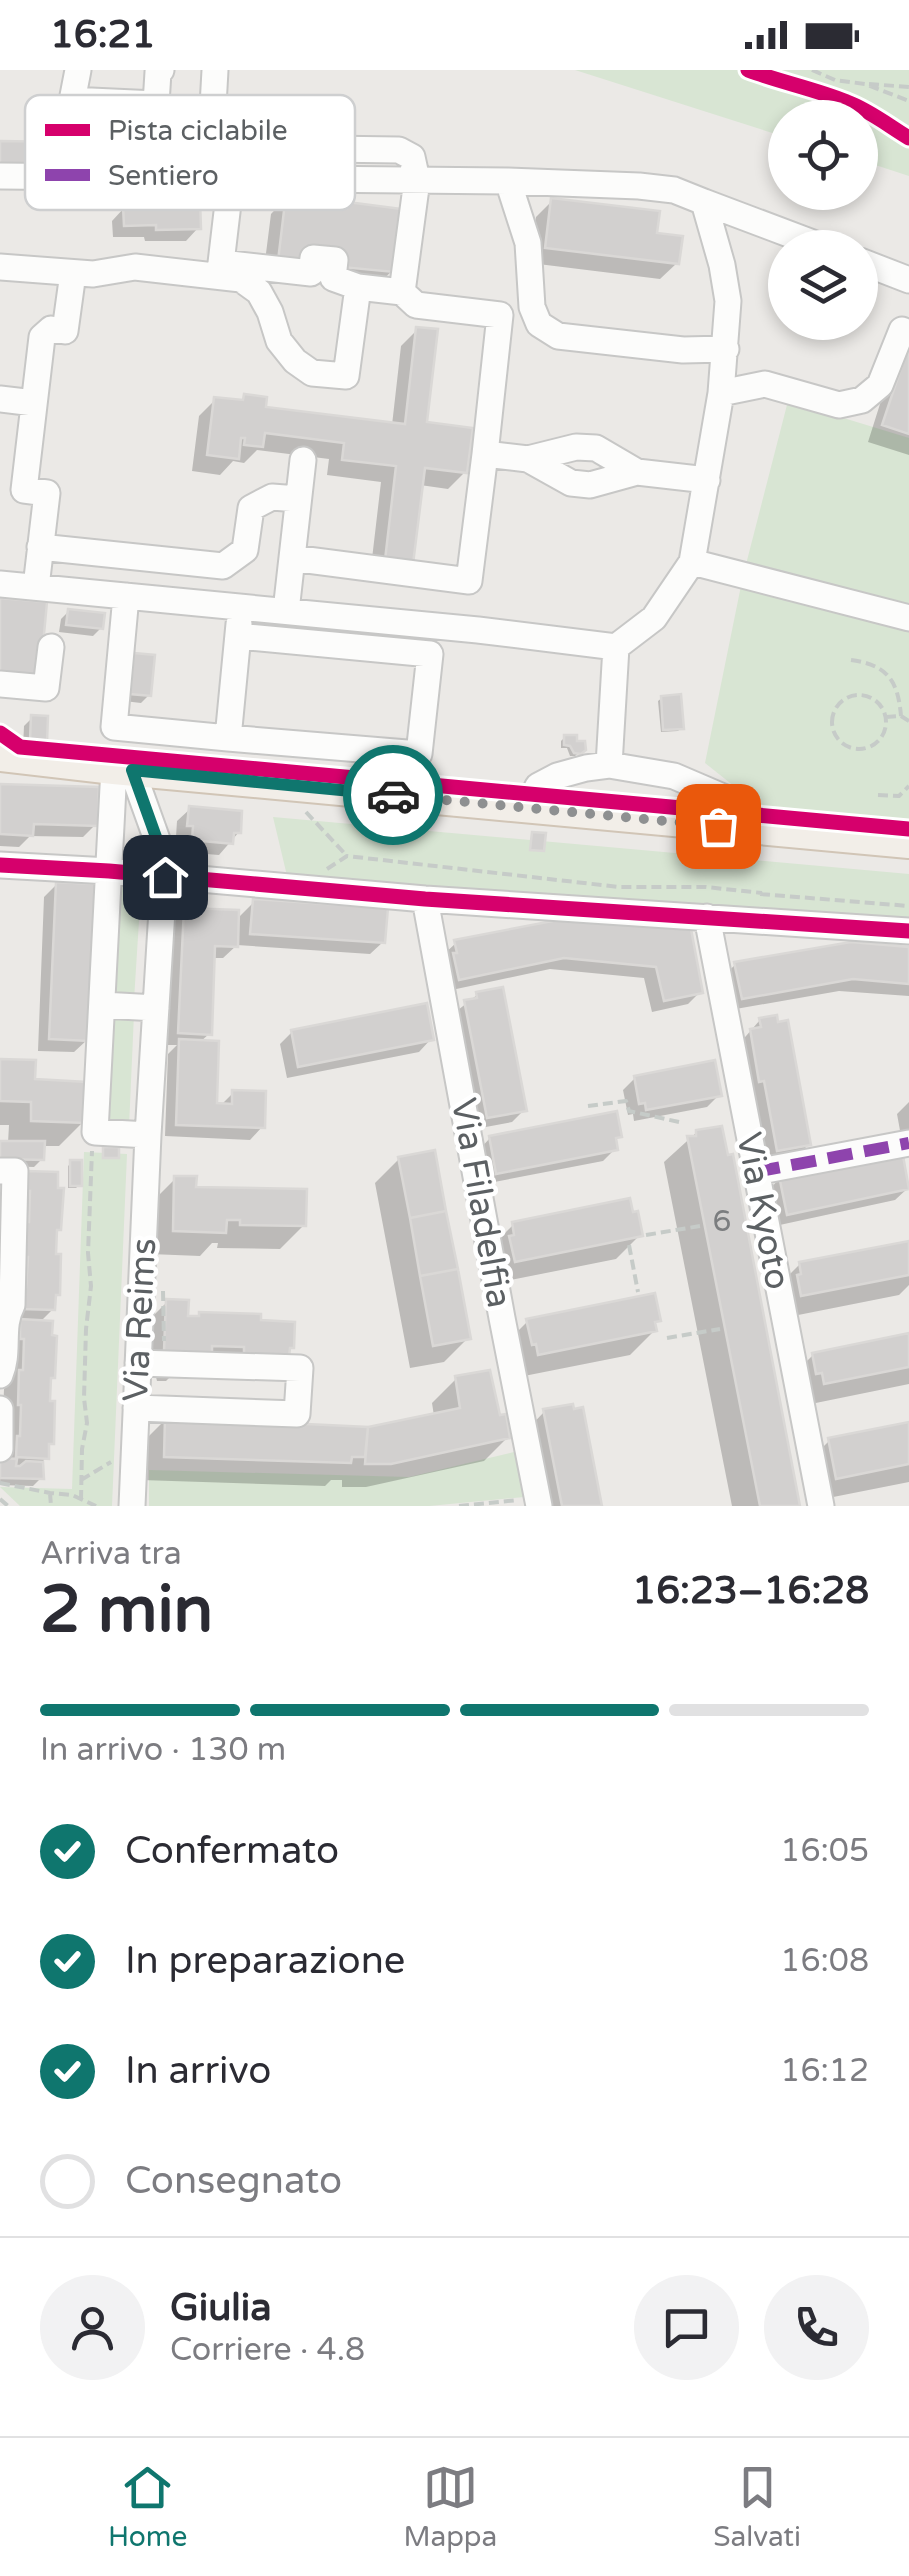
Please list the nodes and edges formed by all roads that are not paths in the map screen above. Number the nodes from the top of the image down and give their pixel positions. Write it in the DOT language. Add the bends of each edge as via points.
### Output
graph roads {
  1 [pos="78,70"];
  2 [pos="215,70"];
  3 [pos="73,95"];
  4 [pos="214,95"];
  5 [pos="355,149"];
  6 [pos="0,176"];
  7 [pos="25,177"];
  8 [pos="355,179"];
  9 [pos="418,180"];
  10 [pos="508,181"];
  11 [pos="704,202"];
  12 [pos="220,210"];
  13 [pos="778,230"];
  14 [pos="0,266"];
  15 [pos="878,268"];
  16 [pos="73,273"];
  17 [pos="909,280"];
  18 [pos="358,287"];
  19 [pos="402,292"];
  20 [pos="909,332"];
  21 [pos="726,349"];
  22 [pos="722,393"];
  23 [pos="0,399"];
  24 [pos="34,403"];
  25 [pos="485,454"];
  26 [pos="303,460"];
  27 [pos="707,480"];
  28 [pos="298,499"];
  29 [pos="40,547"];
  30 [pos="292,558"];
  31 [pos="692,562"];
  32 [pos="0,584"];
  33 [pos="36,587"];
  34 [pos="126,596"];
  35 [pos="241,607"];
  36 [pos="286,612"];
  37 [pos="909,618"];
  38 [pos="238,636"];
  39 [pos="52,647"];
  40 [pos="616,647"];
  41 [pos="0,684"];
  42 [pos="228,738"];
  43 [pos="0,755"];
  44 [pos="609,766"];
  45 [pos="123,769"];
  46 [pos="528,808"];
  47 [pos="757,829"];
  48 [pos="909,842"];
  49 [pos="0,865"];
  50 [pos="109,871"];
  51 [pos="165,877"];
  52 [pos="425,899"];
  53 [pos="707,917"];
  54 [pos="909,931"];
  55 [pos="102,1005"];
  56 [pos="156,1008"];
  57 [pos="148,1135"];
  58 [pos="909,1143"];
  59 [pos="0,1171"];
  60 [pos="755,1172"];
  61 [pos="138,1363"];
  62 [pos="0,1375"];
  63 [pos="136,1408"];
  64 [pos="0,1409"];
  65 [pos="0,1450"];
  66 [pos="534,1503"];
  67 [pos="132,1506"];
  68 [pos="820,1506"];
  1 -- 3 [label="street"];
  2 -- 4 [label="street"];
  5 -- 9 [label="street" via="399,150 412,157"];
  6 -- 7 [label="street"];
  8 -- 9 [label="street"];
  9 -- 10 [label="street"];
  9 -- 19 [label="street"];
  10 -- 11 [label="street" via="639,186"];
  10 -- 21 [label="street" via="528,243 539,324 558,336"];
  11 -- 13 [label="street"];
  11 -- 21 [label="street" via="728,301"];
  12 -- 18 [label="street" via="221,263 311,274 313,258 335,260 333,278"];
  14 -- 16 [label="street"];
  15 -- 17 [label="street"];
  16 -- 18 [label="street" via="135,267 240,278 259,292 295,362 312,373 346,376"];
  16 -- 24 [label="street" via="66,331 51,330 42,338"];
  18 -- 19 [label="street"];
  19 -- 25 [label="street" via="416,304 500,315"];
  20 -- 22 [label="street" via="902,330 880,384 862,400 839,405 764,384"];
  21 -- 22 [label="street"];
  22 -- 27 [label="street"];
  23 -- 24 [label="street"];
  24 -- 29 [label="street" via="24,490 47,494"];
  25 -- 27 [label="street" via="528,459 590,486 638,472"];
  25 -- 30 [label="street" via="469,581"];
  26 -- 28 [label="street"];
  27 -- 31 [label="street"];
  28 -- 29 [label="street" via="272,497 251,508 245,550 223,566"];
  28 -- 30 [label="street"];
  29 -- 33 [label="street"];
  30 -- 36 [label="street"];
  31 -- 37 [label="street"];
  31 -- 40 [label="street" via="654,618"];
  32 -- 33 [label="street"];
  33 -- 34 [label="street"];
  34 -- 35 [label="street"];
  34 -- 42 [label="street" via="114,727"];
  35 -- 36 [label="street"];
  35 -- 38 [label="street"];
  36 -- 40 [label="street"];
  38 -- 42 [label="street"];
  38 -- 42 [label="street" via="430,654 419,754"];
  39 -- 41 [label="street" via="46,688"];
  40 -- 44 [label="street"];
  43 -- 45 [label="main road"];
  44 -- 46 [label="street" via="557,776 538,786"];
  44 -- 47 [label="street" via="674,776 744,806"];
  45 -- 46 [label="main road"];
  45 -- 50 [label="street"];
  45 -- 51 [label="street, Via Reims" via="165,862"];
  46 -- 47 [label="main road"];
  47 -- 48 [label="main road"];
  49 -- 50 [label="street"];
  50 -- 51 [label="street"];
  50 -- 55 [label="street"];
  51 -- 52 [label="street"];
  51 -- 56 [label="street, Via Reims"];
  52 -- 53 [label="street"];
  52 -- 66 [label="street, Via Filadelfia"];
  53 -- 54 [label="street"];
  53 -- 60 [label="street, Via Kyoto"];
  55 -- 56 [label="street"];
  55 -- 57 [label="street" via="95,1132"];
  56 -- 57 [label="street, Via Reims"];
  57 -- 61 [label="street, Via Reims"];
  58 -- 60 [label="street"];
  59 -- 62 [label="street" via="15,1171 12,1305"];
  60 -- 68 [label="street, Via Kyoto"];
  61 -- 63 [label="street, Via Reims"];
  61 -- 63 [label="street" via="300,1368 297,1414"];
  63 -- 67 [label="street, Via Reims"];
  64 -- 65 [label="street"];
}
